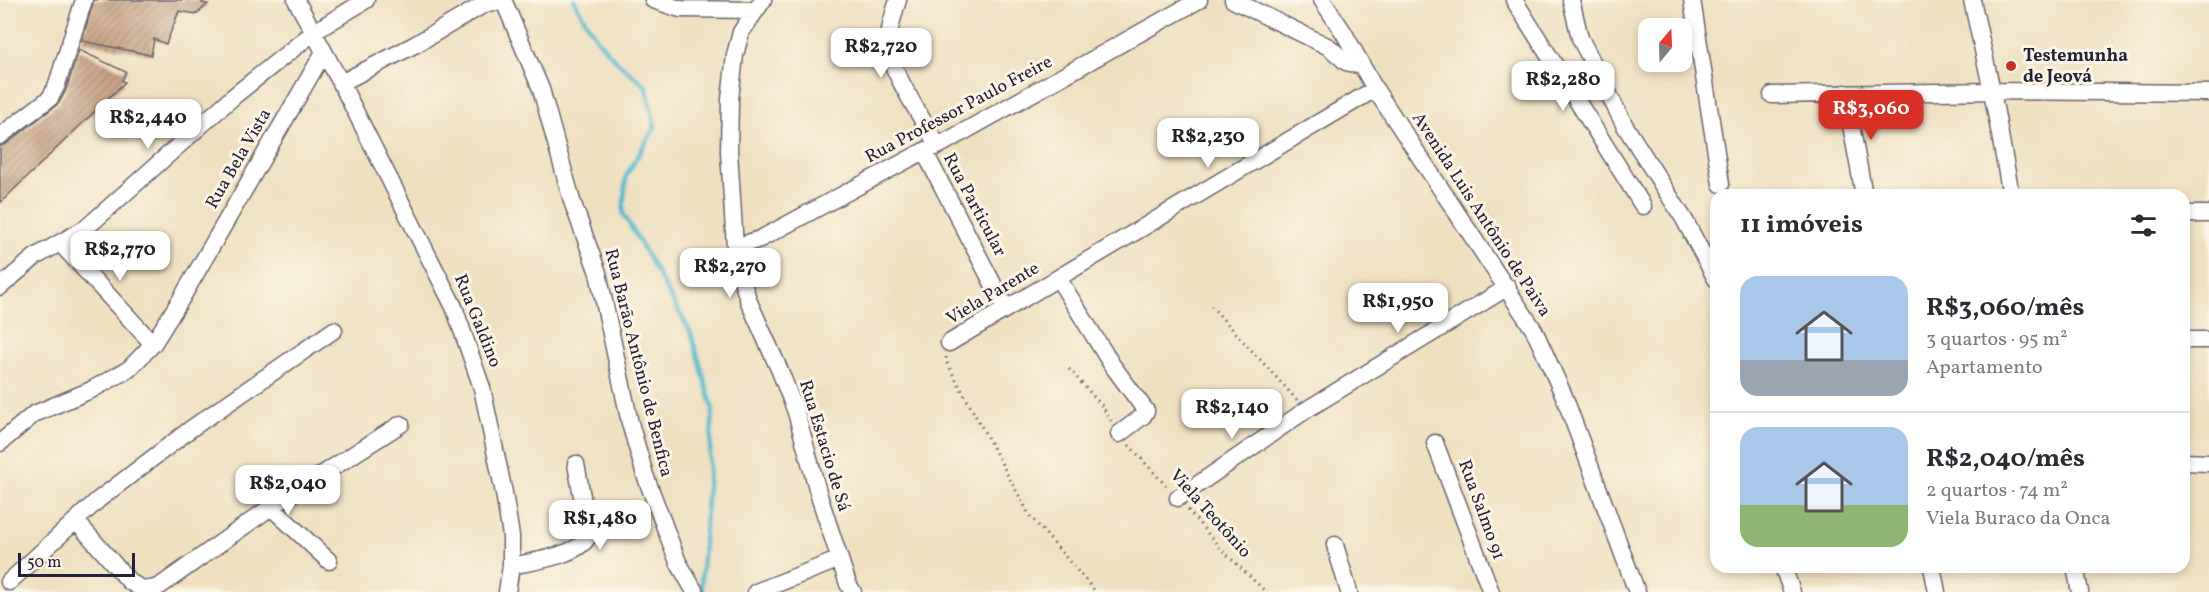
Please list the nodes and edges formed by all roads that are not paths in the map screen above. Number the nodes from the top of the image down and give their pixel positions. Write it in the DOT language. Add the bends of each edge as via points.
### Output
graph roads {
  1 [pos="84,0"];
  2 [pos="296,0"];
  3 [pos="366,0"];
  4 [pos="653,0"];
  5 [pos="898,0"];
  6 [pos="1199,0"];
  7 [pos="1233,0"];
  8 [pos="1322,0"];
  9 [pos="1514,0"];
  10 [pos="1571,0"];
  11 [pos="1692,0"];
  12 [pos="1972,0"];
  13 [pos="759,5"];
  14 [pos="314,32"];
  15 [pos="324,52"];
  16 [pos="1362,66"];
  17 [pos="341,83"];
  18 [pos="1375,89"];
  19 [pos="1992,91"];
  20 [pos="1845,93"];
  21 [pos="2209,93"];
  22 [pos="1772,95"];
  23 [pos="0,136"];
  24 [pos="931,149"];
  25 [pos="1721,184"];
  26 [pos="1863,189"];
  27 [pos="2010,189"];
  28 [pos="1643,206"];
  29 [pos="2190,214"];
  30 [pos="2209,214"];
  31 [pos="61,244"];
  32 [pos="735,247"];
  33 [pos="1710,268"];
  34 [pos="1058,278"];
  35 [pos="0,287"];
  36 [pos="1508,287"];
  37 [pos="1006,309"];
  38 [pos="334,330"];
  39 [pos="2190,340"];
  40 [pos="2209,340"];
  41 [pos="949,343"];
  42 [pos="153,344"];
  43 [pos="401,424"];
  44 [pos="1119,434"];
  45 [pos="0,443"];
  46 [pos="1435,443"];
  47 [pos="2190,462"];
  48 [pos="2209,463"];
  49 [pos="576,464"];
  50 [pos="1178,498"];
  51 [pos="271,507"];
  52 [pos="76,521"];
  53 [pos="1335,545"];
  54 [pos="840,559"];
  55 [pos="329,561"];
  56 [pos="511,566"];
  57 [pos="1785,573"];
  58 [pos="1933,573"];
  59 [pos="2076,573"];
  60 [pos="9,582"];
  61 [pos="507,592"];
  62 [pos="695,592"];
  63 [pos="756,592"];
  64 [pos="852,592"];
  65 [pos="1349,592"];
  66 [pos="1491,592"];
  67 [pos="1637,592"];
  68 [pos="1792,592"];
  69 [pos="1937,592"];
  70 [pos="2080,592"];
  1 -- 23 [label="street" via="50,98"];
  2 -- 14 [label="street, Rua Galdino"];
  3 -- 14 [label="street"];
  4 -- 13 [label="street" via="680,9"];
  5 -- 24 [label="street, Rua Particular" via="889,52"];
  6 -- 24 [label="street, Rua Professor Paulo Freire"];
  7 -- 16 [label="street" via="1329,47 1346,62"];
  8 -- 16 [label="street, Avenida Luis Antônio de Paiva"];
  9 -- 28 [label="street"];
  10 -- 33 [label="street" via="1580,38 1625,126"];
  11 -- 25 [label="street"];
  12 -- 19 [label="street"];
  13 -- 32 [label="street, Rua Estacio de Sá" via="741,32 730,99"];
  14 -- 15 [label="street, Rua Galdino"];
  14 -- 31 [label="street" via="234,96 86,228"];
  15 -- 17 [label="street, Rua Galdino"];
  15 -- 42 [label="street, Rua Bela Vista"];
  16 -- 18 [label="street, Avenida Luis Antônio de Paiva"];
  17 -- 56 [label="street, Rua Galdino" via="458,317 482,388 493,437 509,525"];
  17 -- 62 [label="street, Rua Barão Antônio de Benfica" via="481,6 497,1 505,4 541,89 568,190 598,273 645,475 678,562"];
  18 -- 34 [label="street, Viela Parente"];
  18 -- 36 [label="street, Avenida Luis Antônio de Paiva"];
  19 -- 20 [label="street"];
  19 -- 21 [label="street"];
  19 -- 27 [label="street"];
  20 -- 22 [label="street"];
  20 -- 26 [label="street"];
  24 -- 32 [label="street, Rua Professor Paulo Freire" via="779,230"];
  24 -- 37 [label="street, Rua Particular"];
  29 -- 30 [label="street"];
  31 -- 35 [label="street" via="35,257"];
  31 -- 42 [label="street"];
  32 -- 54 [label="street, Rua Estacio de Sá" via="749,302 796,412"];
  34 -- 37 [label="street, Viela Parente"];
  34 -- 44 [label="street" via="1146,411"];
  36 -- 50 [label="street" via="1306,410"];
  36 -- 67 [label="street, Avenida Luis Antônio de Paiva" via="1534,330 1564,396"];
  37 -- 41 [label="street, Viela Parente"];
  38 -- 52 [label="street" via="192,428"];
  39 -- 40 [label="street"];
  42 -- 45 [label="street, Rua Bela Vista" via="129,369 34,414"];
  43 -- 51 [label="street"];
  46 -- 66 [label="street, Rua Salmo 91"];
  47 -- 48 [label="street"];
  49 -- 56 [label="street" via="587,540 561,555"];
  51 -- 52 [label="street" via="150,591 129,581"];
  51 -- 55 [label="street"];
  52 -- 60 [label="street"];
  53 -- 65 [label="street"];
  54 -- 63 [label="street"];
  54 -- 64 [label="street, Rua Estacio de Sá"];
  56 -- 61 [label="street, Rua Galdino"];
  57 -- 68 [label="street"];
  58 -- 69 [label="street"];
  59 -- 70 [label="street"];
}
